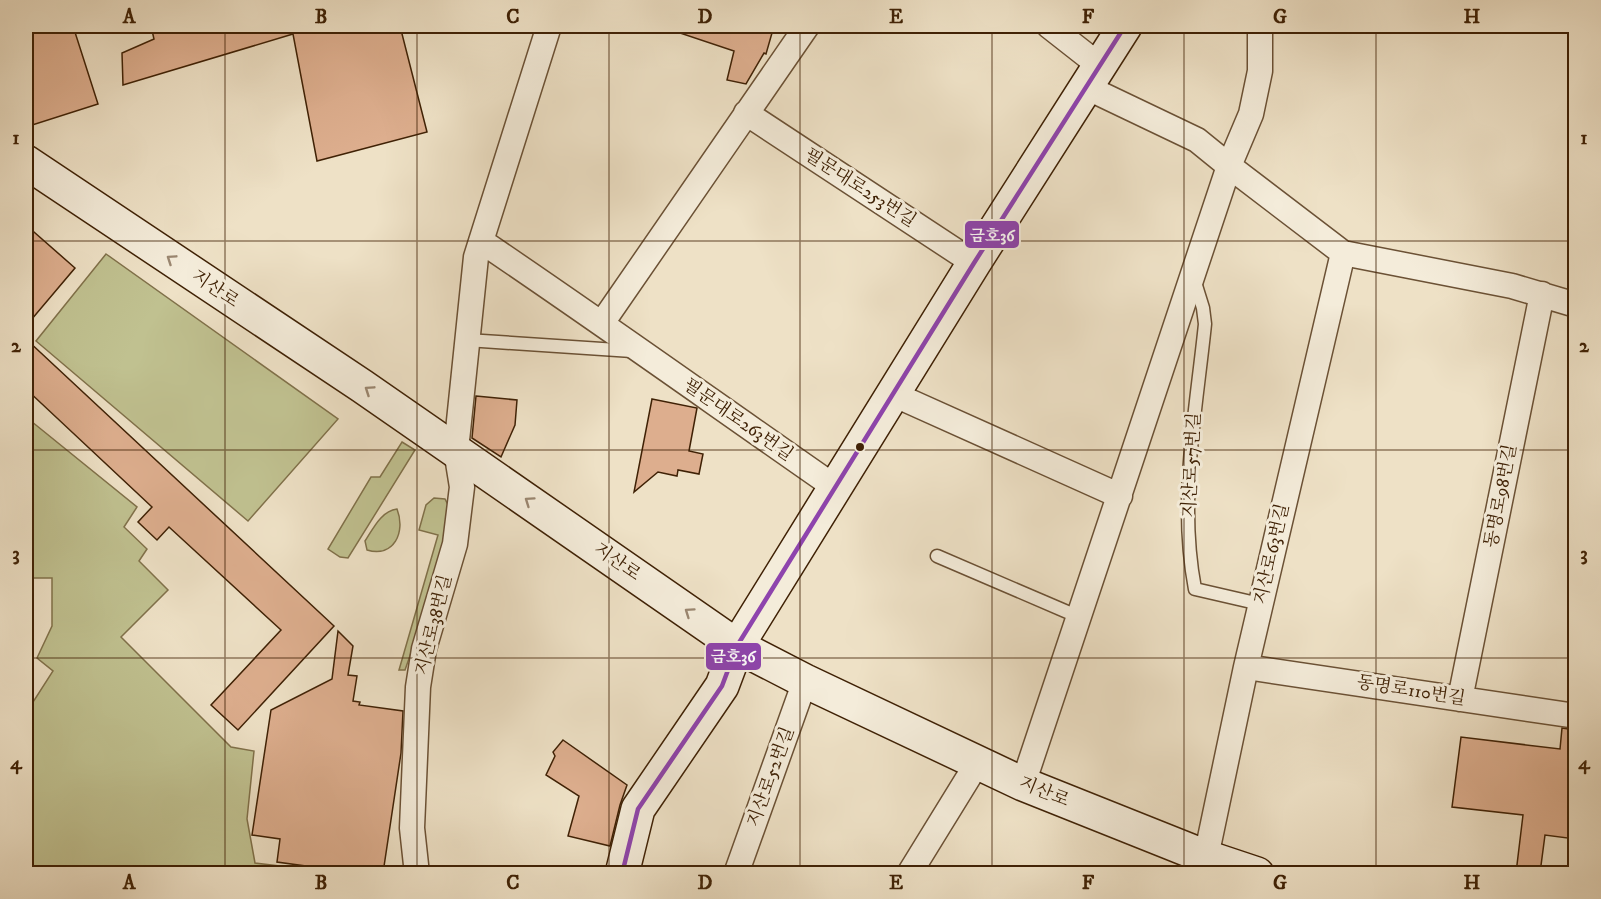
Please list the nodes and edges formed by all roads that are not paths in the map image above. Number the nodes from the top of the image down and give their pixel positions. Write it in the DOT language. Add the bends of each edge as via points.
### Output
graph roads {
  1 [pos="549,26"];
  2 [pos="807,26"];
  3 [pos="1049,26"];
  4 [pos="1125,26"];
  5 [pos="1260,26"];
  6 [pos="1093,76"];
  7 [pos="746,113"];
  8 [pos="26,162"];
  9 [pos="1229,166"];
  10 [pos="481,242"];
  11 [pos="1343,253"];
  12 [pos="974,263"];
  13 [pos="1193,275"];
  14 [pos="1542,294"];
  15 [pos="1575,305"];
  16 [pos="602,323"];
  17 [pos="467,340"];
  18 [pos="640,351"];
  19 [pos="893,394"];
  20 [pos="456,450"];
  21 [pos="836,488"];
  22 [pos="1120,496"];
  23 [pos="937,556"];
  24 [pos="1260,604"];
  25 [pos="1079,617"];
  26 [pos="737,645"];
  27 [pos="1246,667"];
  28 [pos="806,681"];
  29 [pos="1460,699"];
  30 [pos="1575,716"];
  31 [pos="978,762"];
  32 [pos="1023,784"];
  33 [pos="1206,857"];
  34 [pos="1243,872"];
  35 [pos="417,873"];
  36 [pos="622,873"];
  37 [pos="736,873"];
  38 [pos="909,873"];
  1 -- 10 [label="street"];
  2 -- 7 [label="street"];
  3 -- 6 [label="street"];
  4 -- 6 [label="street"];
  5 -- 9 [label="street" via="1256,93"];
  6 -- 9 [label="street" via="1197,140"];
  6 -- 12 [label="street"];
  7 -- 12 [label="street, 필문대로253번길"];
  7 -- 16 [label="street"];
  20 -- 8 [label="street, 지산로, one-way"];
  9 -- 11 [label="street"];
  9 -- 13 [label="street"];
  10 -- 16 [label="street, 필문대로263번길"];
  10 -- 17 [label="street"];
  11 -- 14 [label="street"];
  11 -- 24 [label="street, 지산로63번길"];
  12 -- 19 [label="street"];
  13 -- 22 [label="street"];
  13 -- 24 [label="lane, 지산로57번길" via="1205,324 1191,433 1190,566 1195,590"];
  14 -- 15 [label="street"];
  14 -- 29 [label="street, 동명로98번길"];
  16 -- 18 [label="street, 필문대로263번길"];
  17 -- 18 [label="lane"];
  17 -- 20 [label="street"];
  18 -- 21 [label="street, 필문대로263번길"];
  19 -- 21 [label="street"];
  19 -- 22 [label="street"];
  26 -- 20 [label="street, 지산로, one-way"];
  20 -- 35 [label="street, 지산로38번길" via="462,486 455,544 424,649 418,687 412,828"];
  21 -- 26 [label="street"];
  22 -- 25 [label="street"];
  23 -- 25 [label="lane"];
  24 -- 27 [label="street, 지산로63번길"];
  25 -- 32 [label="street"];
  26 -- 28 [label="street, 지산로"];
  26 -- 36 [label="street" via="722,686 638,809"];
  27 -- 29 [label="street, 동명로110번길"];
  27 -- 33 [label="street, 지산로63번길"];
  28 -- 31 [label="street, 지산로"];
  28 -- 37 [label="street, 지산로52번길"];
  29 -- 30 [label="street, 동명로110번길"];
  31 -- 32 [label="street, 지산로"];
  31 -- 38 [label="street"];
  32 -- 33 [label="street, 지산로"];
  33 -- 34 [label="street, 지산로"];
}
